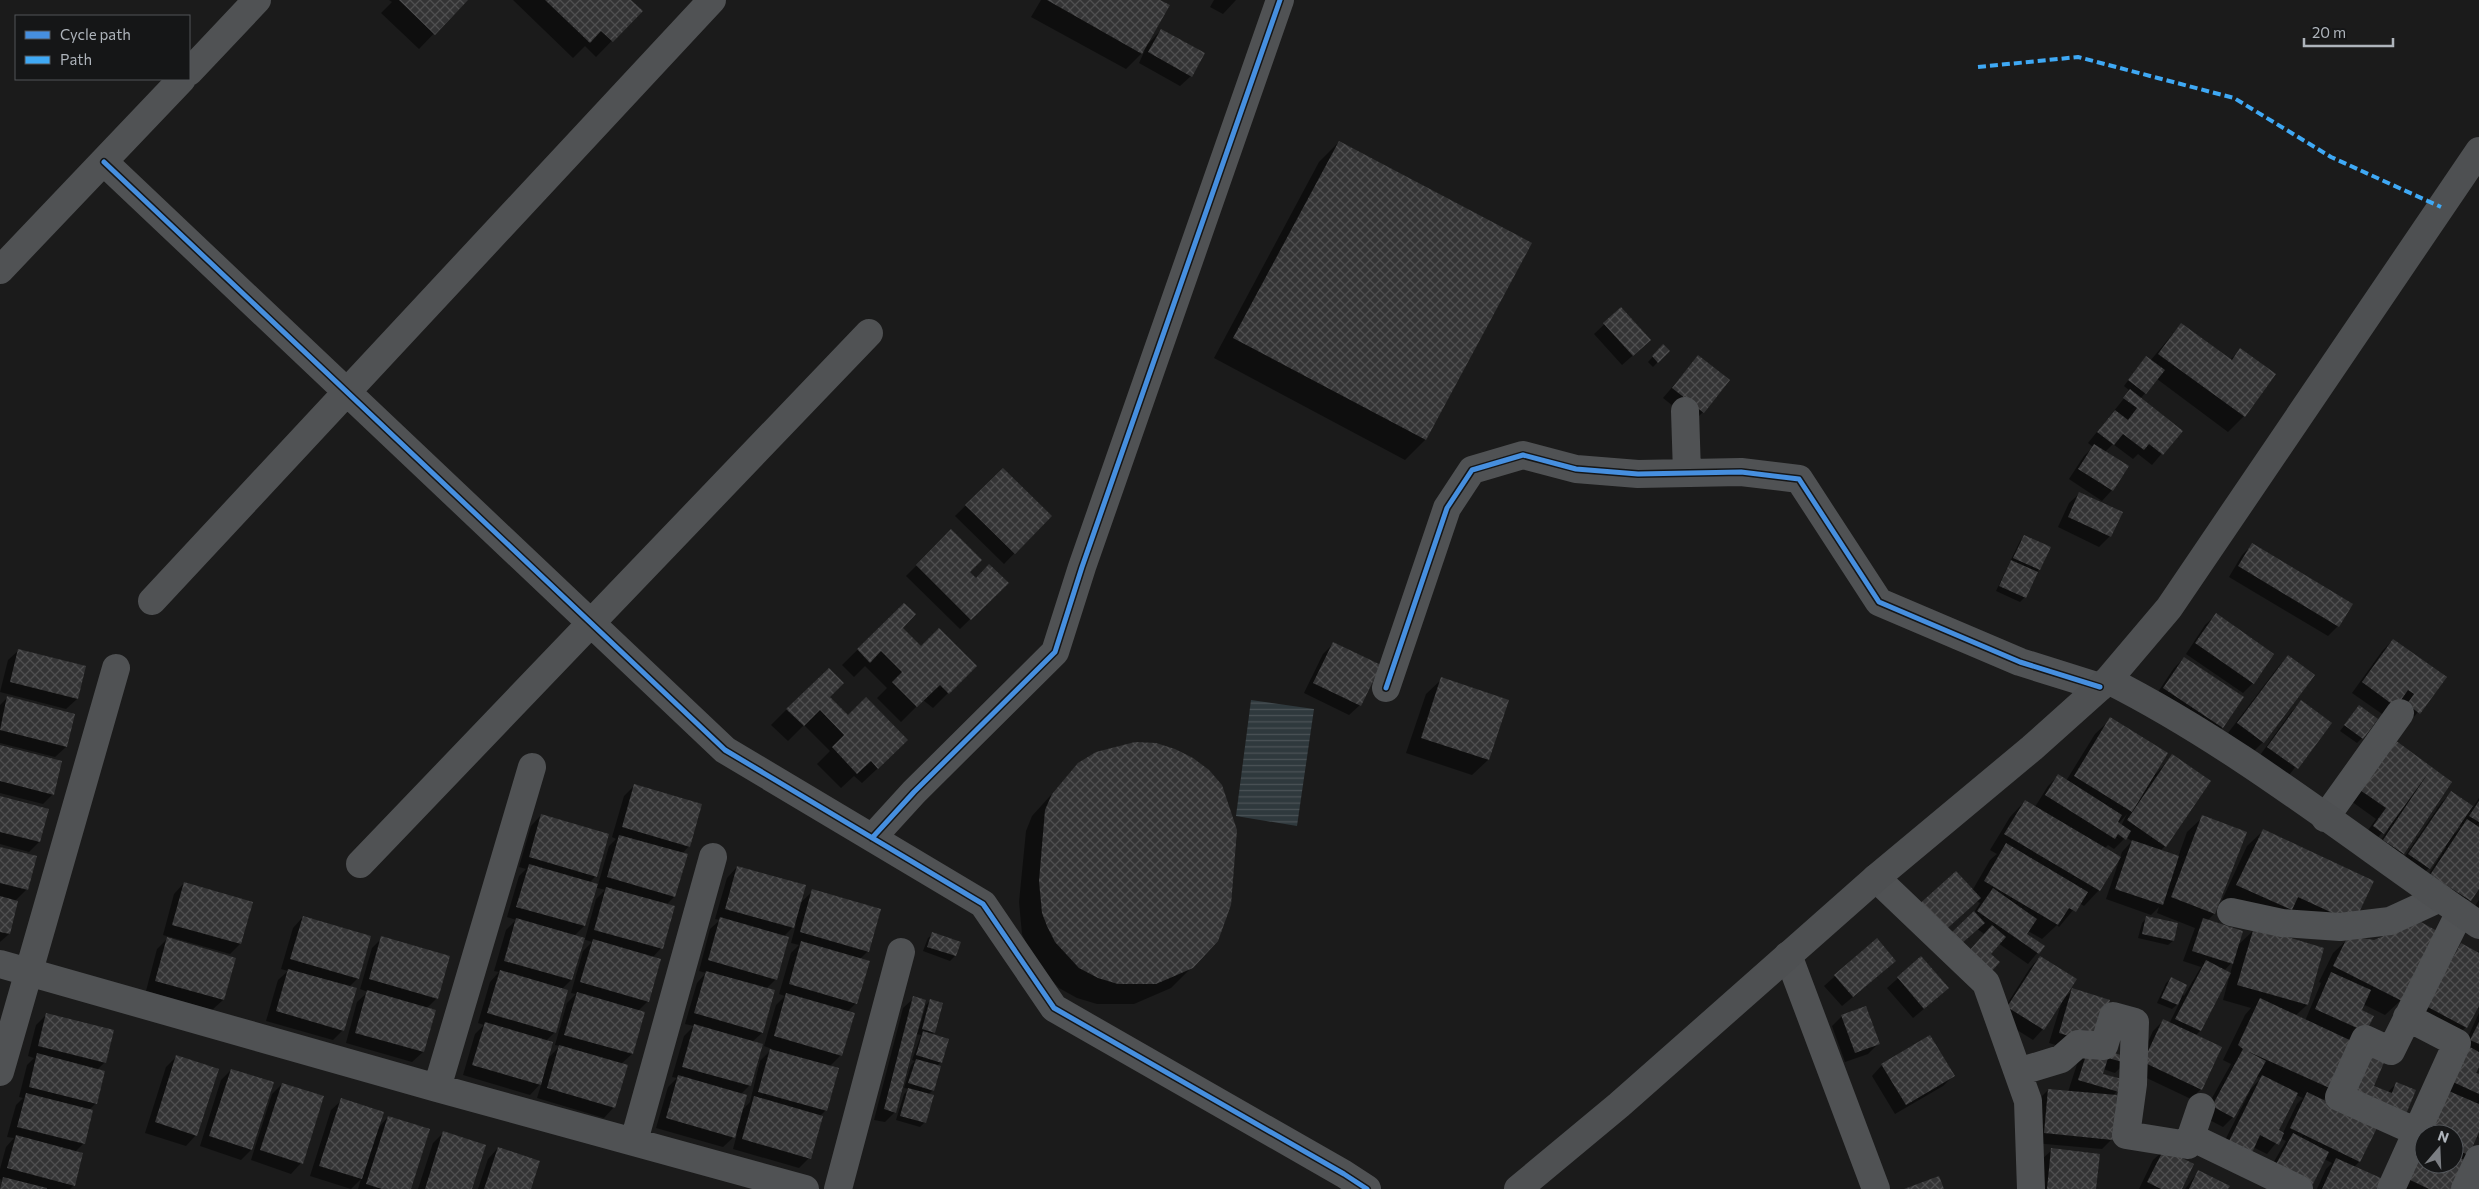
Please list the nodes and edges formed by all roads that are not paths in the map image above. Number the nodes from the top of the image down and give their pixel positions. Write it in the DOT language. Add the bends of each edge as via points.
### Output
graph roads {
  1 [pos="257,0"];
  2 [pos="712,0"];
  3 [pos="1280,0"];
  4 [pos="190,71"];
  5 [pos="181,80"];
  6 [pos="2479,151"];
  7 [pos="104,162"];
  8 [pos="0,270"];
  9 [pos="869,333"];
  10 [pos="347,392"];
  11 [pos="1686,410"];
  12 [pos="1687,473"];
  13 [pos="152,601"];
  14 [pos="590,622"];
  15 [pos="116,668"];
  16 [pos="2104,684"];
  17 [pos="1386,688"];
  18 [pos="2400,713"];
  19 [pos="532,767"];
  20 [pos="2325,818"];
  21 [pos="872,838"];
  22 [pos="713,857"];
  23 [pos="360,864"];
  24 [pos="1876,878"];
  25 [pos="2231,912"];
  26 [pos="2460,912"];
  27 [pos="901,952"];
  28 [pos="1788,955"];
  29 [pos="0,964"];
  30 [pos="28,972"];
  31 [pos="2407,1017"];
  32 [pos="0,1072"];
  33 [pos="2018,1072"];
  34 [pos="437,1088"];
  35 [pos="2201,1107"];
  36 [pos="2421,1124"];
  37 [pos="2414,1131"];
  38 [pos="2191,1137"];
  39 [pos="2414,1139"];
  40 [pos="634,1141"];
  41 [pos="2479,1159"];
  42 [pos="805,1189"];
  43 [pos="838,1189"];
  44 [pos="1367,1189"];
  45 [pos="1518,1189"];
  46 [pos="1876,1189"];
  47 [pos="2031,1189"];
  48 [pos="2299,1189"];
  49 [pos="2391,1189"];
  50 [pos="2465,1189"];
  1 -- 4 [label="street"];
  2 -- 10 [label="street"];
  3 -- 21 [label="street" via="1082,567 1056,652"];
  5 -- 7 [label="street"];
  6 -- 16 [label="main road" via="2174,600"];
  7 -- 8 [label="street"];
  7 -- 10 [label="street"];
  9 -- 14 [label="street"];
  10 -- 13 [label="street"];
  10 -- 14 [label="street"];
  11 -- 12 [label="street"];
  12 -- 16 [label="street" via="1741,472 1799,479 1879,602 2020,662"];
  12 -- 17 [label="street" via="1638,474 1576,469 1522,455 1472,470 1447,508"];
  14 -- 21 [label="street" via="725,750"];
  14 -- 23 [label="street"];
  15 -- 30 [label="street"];
  16 -- 20 [label="main road" via="2154,703"];
  16 -- 24 [label="main road"];
  18 -- 20 [label="street"];
  19 -- 34 [label="street"];
  20 -- 26 [label="main road"];
  21 -- 44 [label="street" via="983,904 1054,1008"];
  22 -- 40 [label="street"];
  24 -- 28 [label="main road"];
  24 -- 33 [label="street" via="1986,983"];
  25 -- 26 [label="street" via="2282,923 2340,927"];
  26 -- 31 [label="street"];
  27 -- 43 [label="street"];
  28 -- 45 [label="main road"];
  28 -- 46 [label="street"];
  29 -- 30 [label="street"];
  30 -- 32 [label="street"];
  30 -- 34 [label="street"];
  31 -- 36 [label="street" via="2457,1043"];
  31 -- 37 [label="street" via="2391,1051 2365,1039 2339,1097"];
  33 -- 38 [label="street" via="2062,1059 2078,1044 2104,1046 2113,1016 2135,1022 2133,1084 2126,1135 2188,1145"];
  33 -- 47 [label="street" via="2028,1101"];
  34 -- 40 [label="street"];
  35 -- 38 [label="street"];
  38 -- 48 [label="street"];
  39 -- 49 [label="street"];
  40 -- 42 [label="street"];
  41 -- 50 [label="street"];
}
